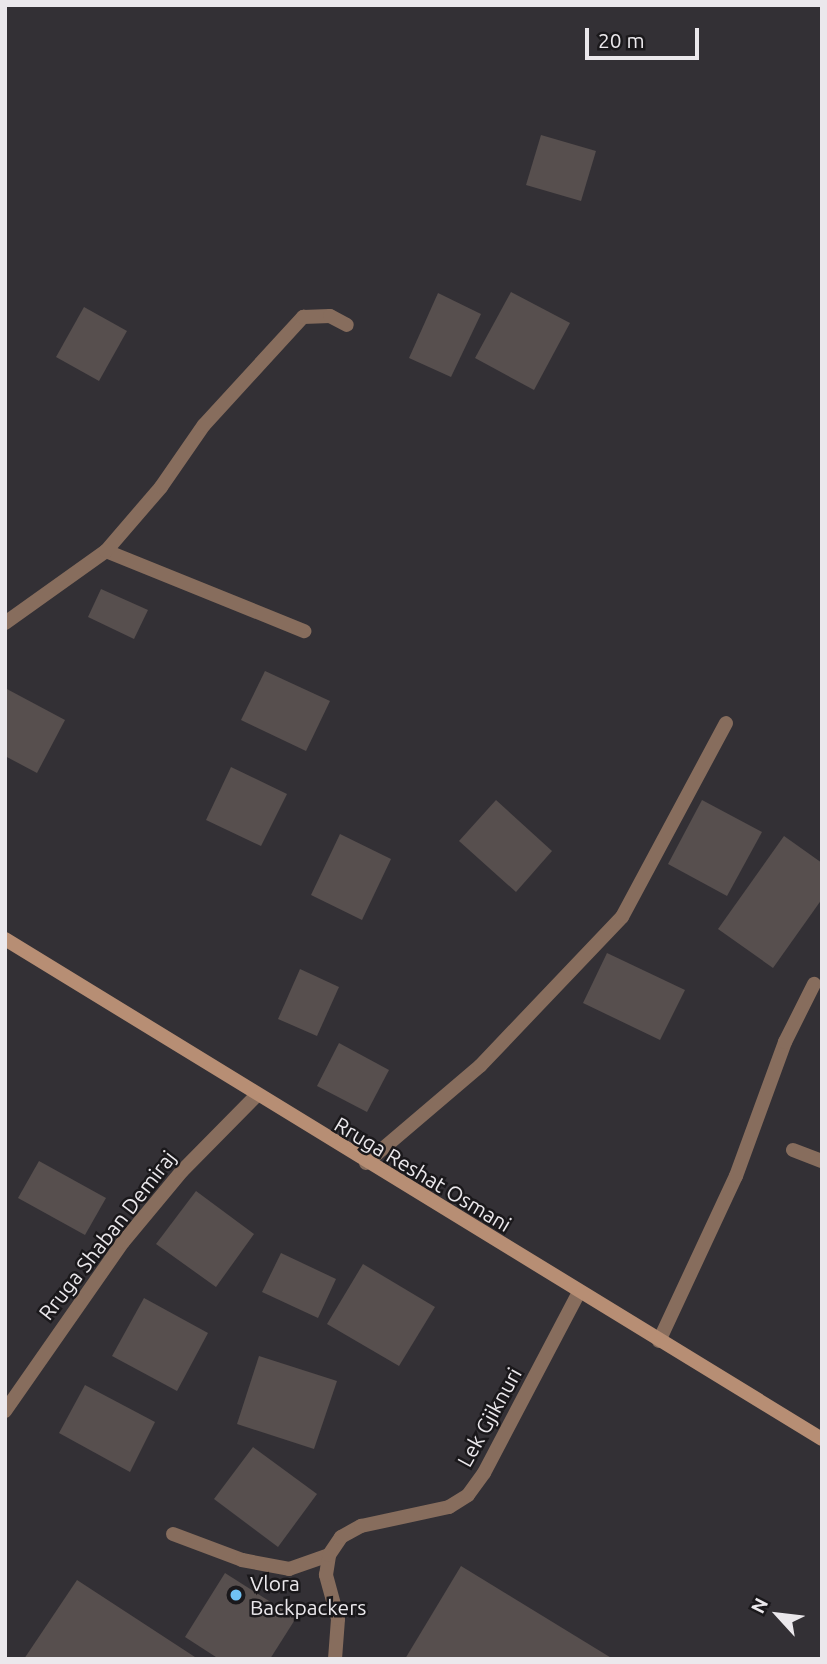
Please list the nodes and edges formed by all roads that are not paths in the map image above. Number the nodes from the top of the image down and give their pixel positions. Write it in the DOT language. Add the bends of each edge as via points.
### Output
graph roads {
  1 [pos="347,325"];
  2 [pos="106,551"];
  3 [pos="5,623"];
  4 [pos="304,631"];
  5 [pos="726,723"];
  6 [pos="5,939"];
  7 [pos="814,984"];
  8 [pos="256,1097"];
  9 [pos="793,1150"];
  10 [pos="822,1161"];
  11 [pos="366,1163"];
  12 [pos="579,1292"];
  13 [pos="659,1341"];
  14 [pos="5,1411"];
  15 [pos="822,1439"];
  16 [pos="173,1534"];
  17 [pos="329,1555"];
  18 [pos="335,1659"];
  1 -- 2 [label="street" via="330,316 303,317 204,425 161,487"];
  2 -- 3 [label="street"];
  2 -- 4 [label="street"];
  5 -- 11 [label="street" via="622,917 480,1066"];
  6 -- 8 [label="main road, Rruga Reshat Osmani"];
  7 -- 13 [label="street" via="785,1042 736,1177"];
  8 -- 11 [label="main road, Rruga Reshat Osmani"];
  8 -- 14 [label="street, Rruga Shaban Demiraj" via="182,1171 123,1242"];
  9 -- 10 [label="street"];
  11 -- 12 [label="main road, Rruga Reshat Osmani"];
  12 -- 13 [label="main road, Rruga Reshat Osmani"];
  12 -- 17 [label="street, Lek Gjiknuri" via="484,1474 468,1495 449,1507 361,1526 341,1537"];
  13 -- 15 [label="main road, Rruga Reshat Osmani"];
  16 -- 17 [label="street, Lek Gjiknuri" via="242,1560 289,1569"];
  17 -- 18 [label="street" via="326,1575 338,1619"];
}
